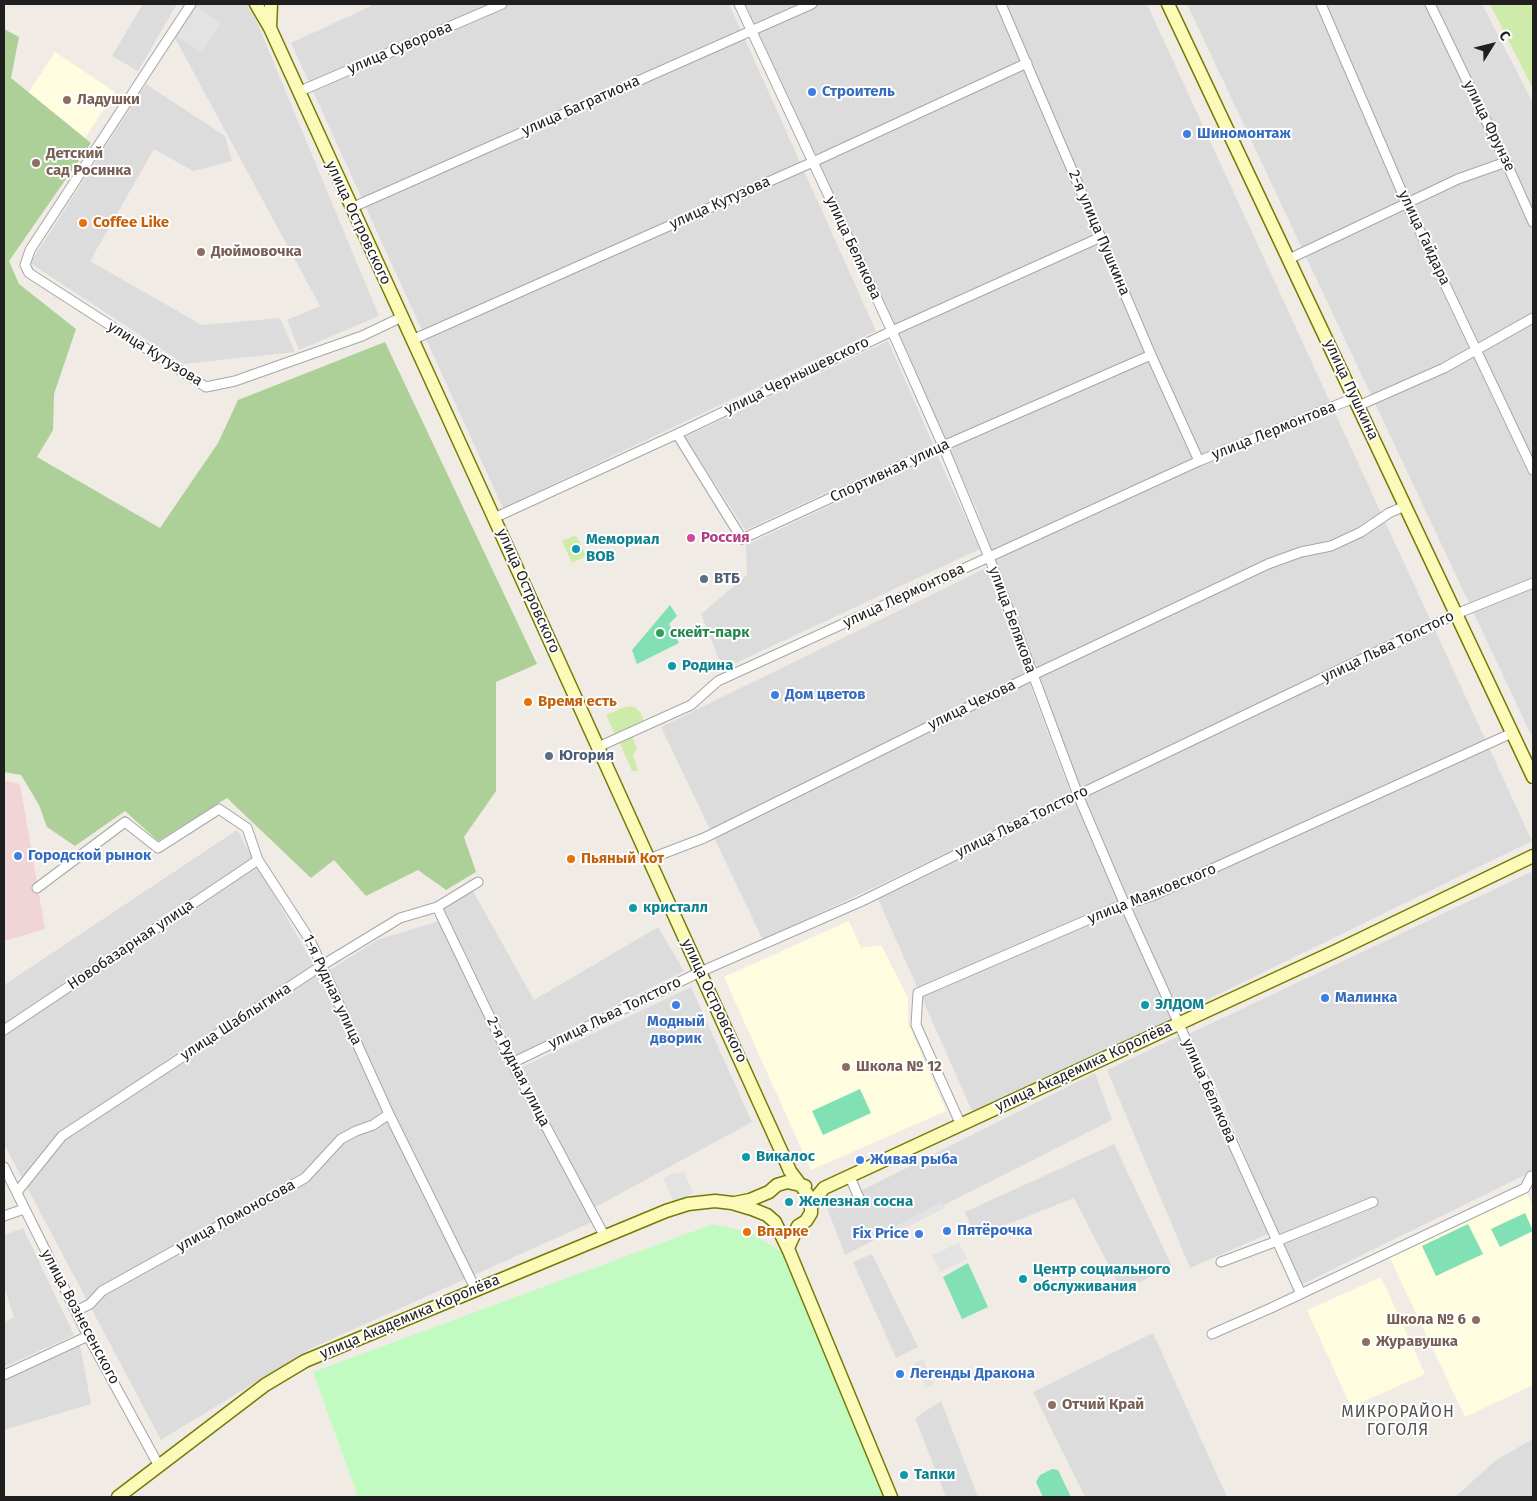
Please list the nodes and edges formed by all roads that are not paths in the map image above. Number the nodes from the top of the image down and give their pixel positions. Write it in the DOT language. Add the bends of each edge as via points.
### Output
graph roads {
  1 [pos="191,4"];
  2 [pos="256,4"];
  3 [pos="271,4"];
  4 [pos="502,4"];
  5 [pos="739,4"];
  6 [pos="812,4"];
  7 [pos="1001,4"];
  8 [pos="1168,4"];
  9 [pos="1321,4"];
  10 [pos="1430,4"];
  11 [pos="270,28"];
  12 [pos="751,30"];
  13 [pos="1026,63"];
  14 [pos="298,92"];
  15 [pos="813,162"];
  16 [pos="1506,162"];
  17 [pos="1407,204"];
  18 [pos="351,208"];
  19 [pos="1533,222"];
  20 [pos="1101,237"];
  21 [pos="1289,259"];
  22 [pos="402,317"];
  23 [pos="1533,318"];
  24 [pos="892,331"];
  25 [pos="412,340"];
  26 [pos="1477,351"];
  27 [pos="1151,355"];
  28 [pos="1356,402"];
  29 [pos="677,434"];
  30 [pos="943,446"];
  31 [pos="1199,461"];
  32 [pos="1533,470"];
  33 [pos="1405,506"];
  34 [pos="494,518"];
  35 [pos="989,557"];
  36 [pos="1533,583"];
  37 [pos="1456,614"];
  38 [pos="1033,675"];
  39 [pos="1512,733"];
  40 [pos="598,747"];
  41 [pos="1533,777"];
  42 [pos="1078,795"];
  43 [pos="1533,856"];
  44 [pos="649,859"];
  45 [pos="258,860"];
  46 [pos="478,882"];
  47 [pos="37,888"];
  48 [pos="1125,905"];
  49 [pos="437,907"];
  50 [pos="321,966"];
  51 [pos="700,972"];
  52 [pos="1179,1023"];
  53 [pos="4,1030"];
  54 [pos="512,1063"];
  55 [pos="389,1114"];
  56 [pos="961,1124"];
  57 [pos="782,1155"];
  58 [pos="4,1167"];
  59 [pos="1531,1176"];
  60 [pos="850,1177"];
  61 [pos="800,1185"];
  62 [pos="824,1188"];
  63 [pos="773,1189"];
  64 [pos="17,1192"];
  65 [pos="859,1198"];
  66 [pos="1373,1202"];
  67 [pos="732,1203"];
  68 [pos="811,1204"];
  69 [pos="24,1209"];
  70 [pos="4,1216"];
  71 [pos="771,1219"];
  72 [pos="798,1226"];
  73 [pos="604,1236"];
  74 [pos="1277,1241"];
  75 [pos="788,1248"];
  76 [pos="1221,1262"];
  77 [pos="476,1290"];
  78 [pos="1300,1294"];
  79 [pos="76,1312"];
  80 [pos="1212,1334"];
  81 [pos="88,1336"];
  82 [pos="4,1375"];
  83 [pos="159,1466"];
  84 [pos="118,1497"];
  85 [pos="892,1497"];
  1 -- 22 [label="street, улица Кутузова" via="30,250 26,264 29,273 206,387 235,381 362,336"];
  2 -- 11 [label="street, улица Островского"];
  3 -- 11 [label="street, улица Островского"];
  4 -- 14 [label="street, улица Суворова"];
  5 -- 12 [label="street, улица Белякова"];
  6 -- 12 [label="street, улица Багратиона"];
  7 -- 13 [label="street, 2-я улица Пушкина"];
  8 -- 21 [label="street, улица Пушкина"];
  9 -- 17 [label="street, улица Гайдара"];
  10 -- 16 [label="street, улица Фрунзе"];
  11 -- 14 [label="street, улица Островского"];
  12 -- 15 [label="street, улица Белякова"];
  12 -- 18 [label="street, улица Багратиона"];
  13 -- 15 [label="street, улица Кутузова"];
  13 -- 20 [label="street, 2-я улица Пушкина"];
  14 -- 18 [label="street, улица Островского"];
  15 -- 24 [label="street, улица Белякова"];
  15 -- 25 [label="street, улица Кутузова"];
  16 -- 17 [label="street" via="1458,178"];
  16 -- 19 [label="street, улица Фрунзе"];
  17 -- 21 [label="street"];
  17 -- 26 [label="street, улица Гайдара"];
  18 -- 22 [label="street, улица Островского"];
  20 -- 24 [label="street, улица Чернышевского"];
  20 -- 27 [label="street, 2-я улица Пушкина"];
  21 -- 28 [label="street, улица Пушкина"];
  22 -- 25 [label="street, улица Островского"];
  23 -- 26 [label="street, улица Лермонтова"];
  24 -- 29 [label="street, улица Чернышевского"];
  24 -- 30 [label="street, улица Белякова"];
  25 -- 34 [label="street, улица Островского"];
  26 -- 28 [label="street, улица Лермонтова" via="1444,368"];
  26 -- 32 [label="street, улица Гайдара"];
  27 -- 30 [label="street, Спортивная улица"];
  27 -- 31 [label="street, 2-я улица Пушкина"];
  28 -- 31 [label="street, улица Лермонтова"];
  28 -- 33 [label="street, улица Пушкина"];
  29 -- 30 [label="street, Спортивная улица" via="742,539"];
  29 -- 34 [label="street, улица Чернышевского"];
  30 -- 35 [label="street, улица Белякова"];
  31 -- 35 [label="street, улица Лермонтова"];
  33 -- 37 [label="street, улица Пушкина"];
  33 -- 38 [label="street, улица Чехова" via="1331,546 1268,564"];
  34 -- 40 [label="street, улица Островского"];
  35 -- 38 [label="street, улица Белякова"];
  35 -- 40 [label="street, улица Лермонтова" via="718,680 691,705"];
  36 -- 37 [label="street, улица Льва Толстого"];
  37 -- 39 [label="street, улица Пушкина"];
  37 -- 42 [label="street, улица Льва Толстого"];
  38 -- 42 [label="street, улица Белякова"];
  38 -- 44 [label="street, улица Чехова" via="704,838"];
  39 -- 41 [label="street, улица Пушкина"];
  39 -- 48 [label="street, улица Маяковского" via="1152,896"];
  40 -- 44 [label="street, улица Островского"];
  42 -- 48 [label="street, улица Белякова"];
  42 -- 51 [label="street, улица Льва Толстого" via="860,902"];
  43 -- 52 [label="street, улица Академика Королёва"];
  44 -- 51 [label="street, улица Островского"];
  45 -- 47 [label="street, 1-я Рудная улица" via="247,828 219,809 158,848 125,822"];
  45 -- 50 [label="street, 1-я Рудная улица" via="310,940"];
  45 -- 53 [label="street, Новобазарная улица"];
  46 -- 49 [label="street, улица Шаблыгина"];
  48 -- 52 [label="street, улица Белякова"];
  48 -- 56 [label="street, улица Маяковского" via="918,993 916,1025"];
  49 -- 50 [label="street, улица Шаблыгина" via="400,918"];
  49 -- 54 [label="street, 2-я Рудная улица"];
  50 -- 55 [label="street, 1-я Рудная улица"];
  50 -- 64 [label="street, улица Шаблыгина" via="62,1136"];
  51 -- 54 [label="street, улица Льва Толстого"];
  51 -- 57 [label="street, улица Островского"];
  52 -- 56 [label="street, улица Академика Королёва"];
  52 -- 74 [label="street, улица Белякова"];
  54 -- 73 [label="street, 2-я Рудная улица"];
  55 -- 77 [label="street, 1-я Рудная улица"];
  55 -- 79 [label="street, улица Ломоносова" via="341,1139 305,1178 102,1291 90,1304"];
  56 -- 60 [label="street, улица Академика Королёва"];
  57 -- 61 [label="street, улица Островского"];
  57 -- 63 [label="street" via="781,1170"];
  58 -- 64 [label="street, улица Вознесенского"];
  59 -- 78 [label="street" via="1525,1188"];
  60 -- 62 [label="street, улица Академика Королёва"];
  60 -- 65 [label="street"];
  61 -- 62 [label="street"];
  61 -- 63 [label="street" via="787,1182"];
  61 -- 68 [label="street"];
  62 -- 68 [label="street"];
  63 -- 67 [label="street" via="750,1200"];
  63 -- 71 [label="street" via="766,1200"];
  64 -- 69 [label="street, улица Вознесенского"];
  66 -- 74 [label="street"];
  67 -- 71 [label="street"];
  67 -- 73 [label="street, улица Академика Королёва" via="688,1204"];
  68 -- 72 [label="street" via="811,1212"];
  69 -- 70 [label="street"];
  69 -- 79 [label="street, улица Вознесенского"];
  71 -- 72 [label="street" via="785,1226"];
  71 -- 75 [label="street"];
  72 -- 75 [label="street"];
  73 -- 77 [label="street, улица Академика Королёва"];
  74 -- 76 [label="street"];
  74 -- 78 [label="street, улица Белякова"];
  75 -- 85 [label="street"];
  77 -- 83 [label="street, улица Академика Королёва" via="297,1365 265,1385"];
  78 -- 80 [label="street"];
  79 -- 81 [label="street, улица Вознесенского"];
  81 -- 82 [label="street"];
  81 -- 83 [label="street, улица Вознесенского"];
  83 -- 84 [label="street, улица Академика Королёва"];
}
